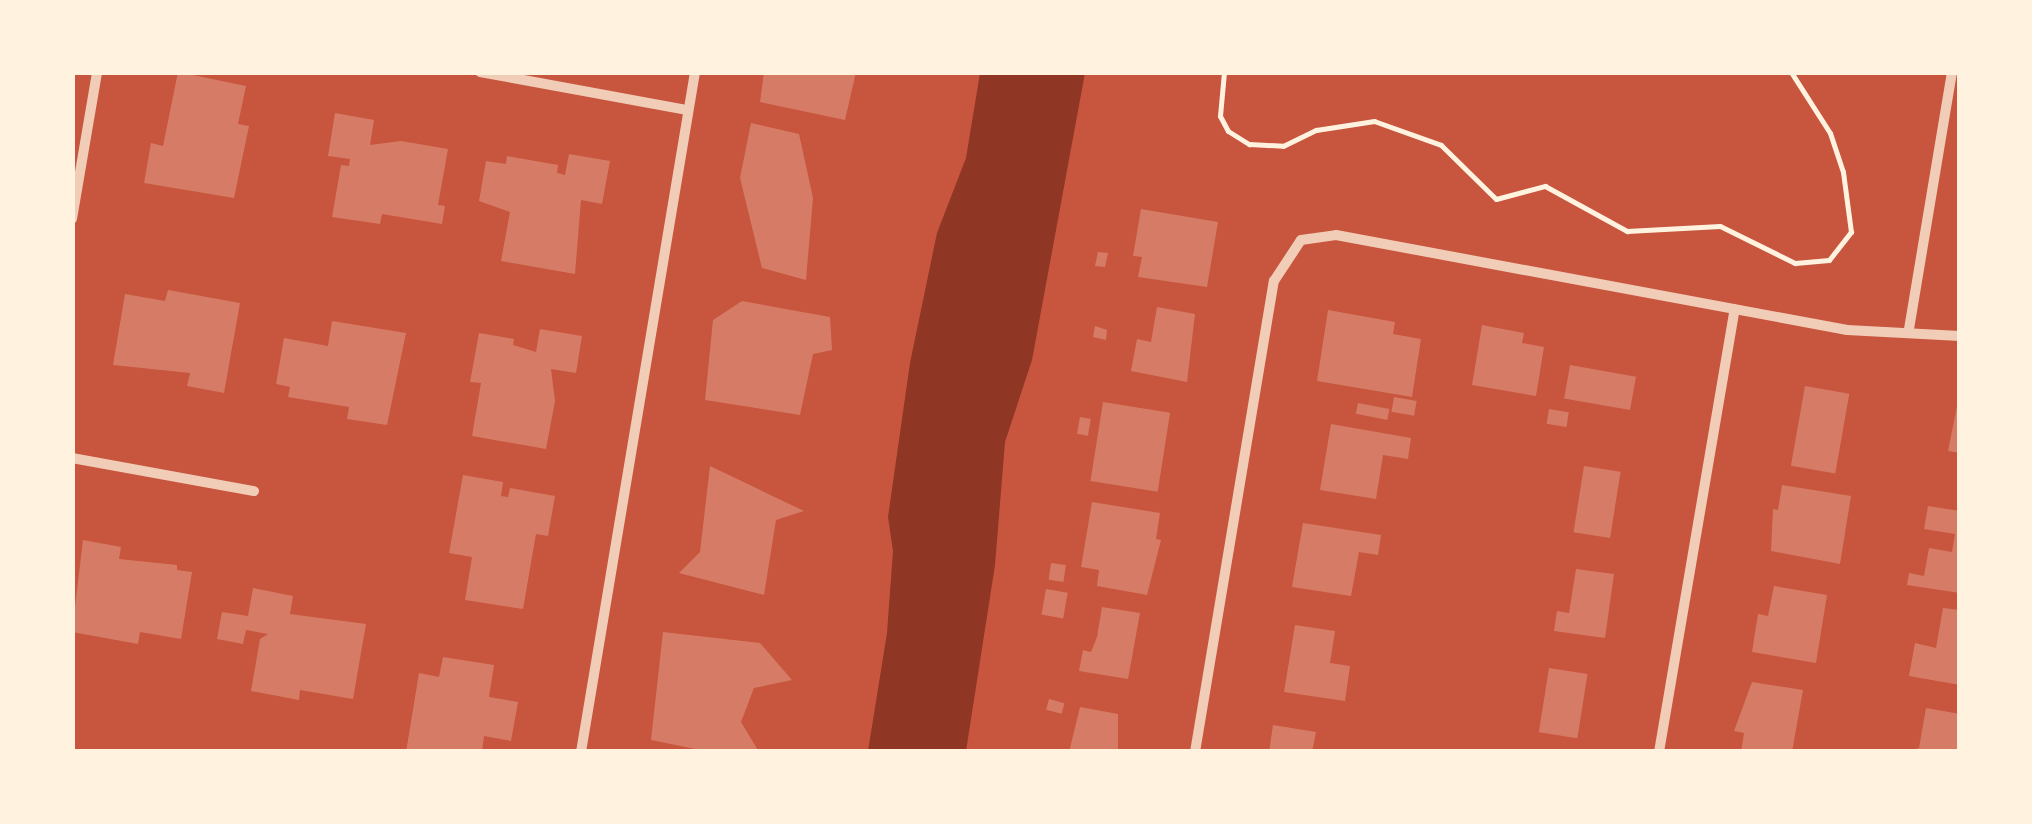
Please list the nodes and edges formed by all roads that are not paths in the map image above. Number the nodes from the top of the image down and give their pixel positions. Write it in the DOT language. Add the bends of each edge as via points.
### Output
graph roads {
  1 [pos="98,72"];
  2 [pos="480,72"];
  3 [pos="695,72"];
  4 [pos="1952,72"];
  5 [pos="688,110"];
  6 [pos="72,220"];
  7 [pos="1735,310"];
  8 [pos="1909,329"];
  9 [pos="1960,336"];
  10 [pos="72,458"];
  11 [pos="254,491"];
  12 [pos="581,752"];
  13 [pos="1195,752"];
  14 [pos="1658,752"];
  1 -- 6 [label="street"];
  2 -- 5 [label="street"];
  3 -- 5 [label="street"];
  4 -- 8 [label="street"];
  5 -- 12 [label="street"];
  7 -- 8 [label="street" via="1846,330"];
  7 -- 13 [label="street" via="1336,235 1302,240 1274,281"];
  7 -- 14 [label="street"];
  8 -- 9 [label="street"];
  10 -- 11 [label="street"];
}
